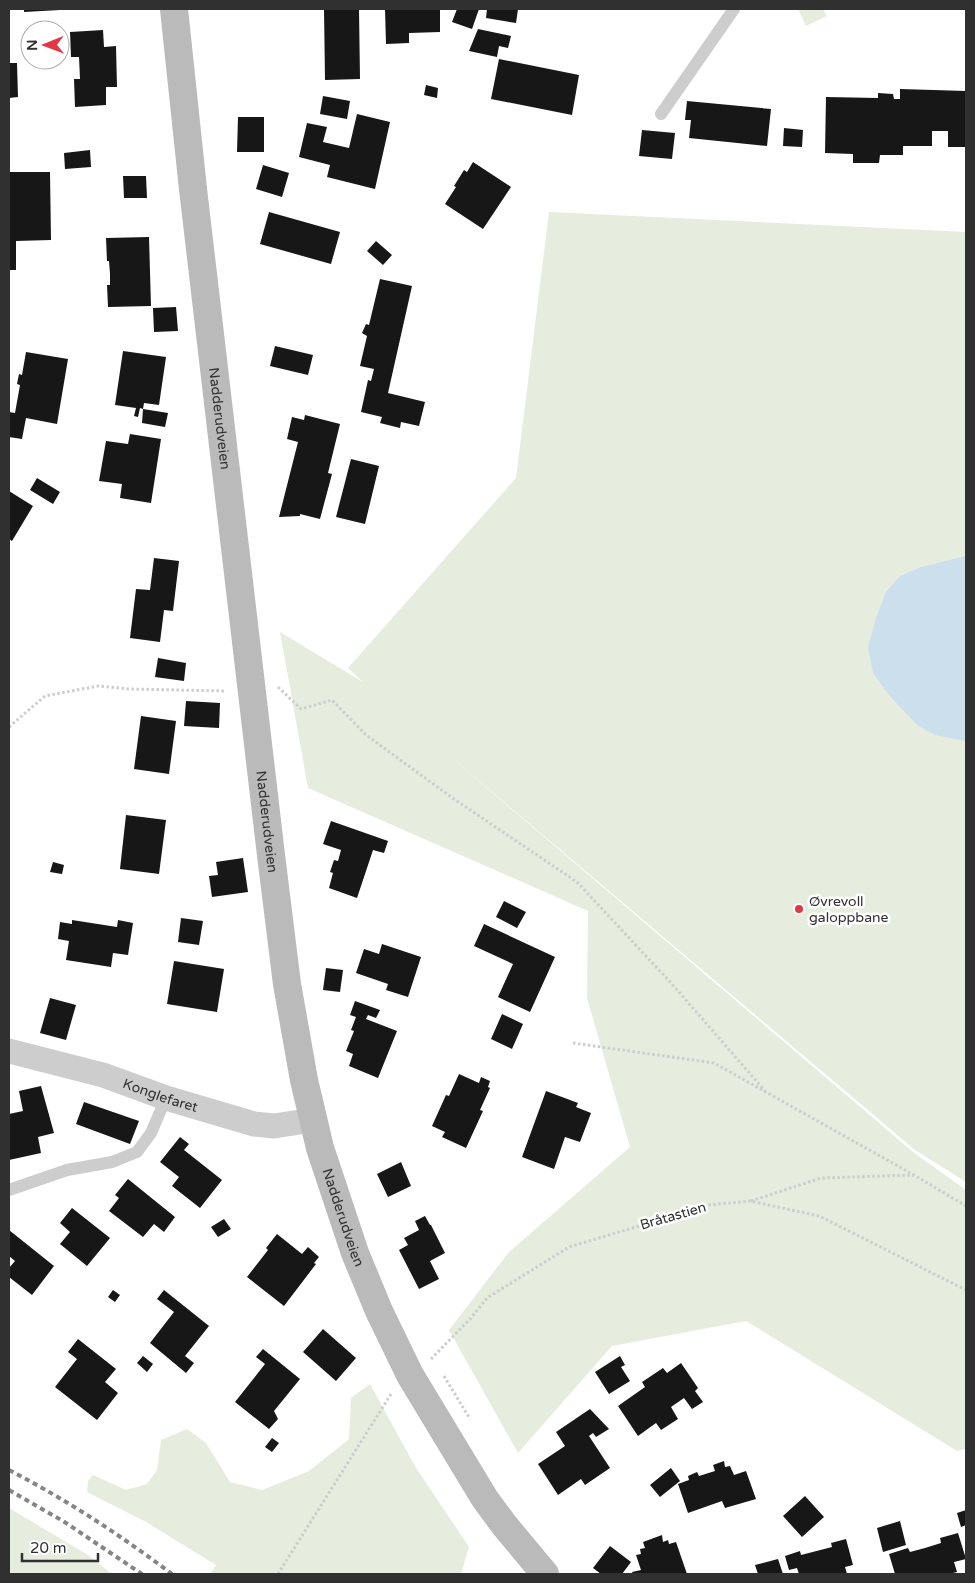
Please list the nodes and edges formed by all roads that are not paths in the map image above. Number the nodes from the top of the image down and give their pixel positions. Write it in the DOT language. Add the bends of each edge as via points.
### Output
graph roads {
  1 [pos="174,9"];
  2 [pos="734,9"];
  3 [pos="661,114"];
  4 [pos="9,1051"];
  5 [pos="166,1098"];
  6 [pos="313,1120"];
  7 [pos="9,1190"];
  8 [pos="534,1571"];
  1 -- 6 [label="main road, Nadderudveien" via="279,919 297,1045"];
  2 -- 3 [label="lane"];
  4 -- 5 [label="street, Konglefaret" via="103,1075"];
  5 -- 6 [label="street, Konglefaret" via="254,1124 274,1126"];
  5 -- 7 [label="lane" via="151,1133 137,1152"];
  6 -- 8 [label="main road, Nadderudveien" via="355,1253 379,1312 410,1375 485,1499"];
}
